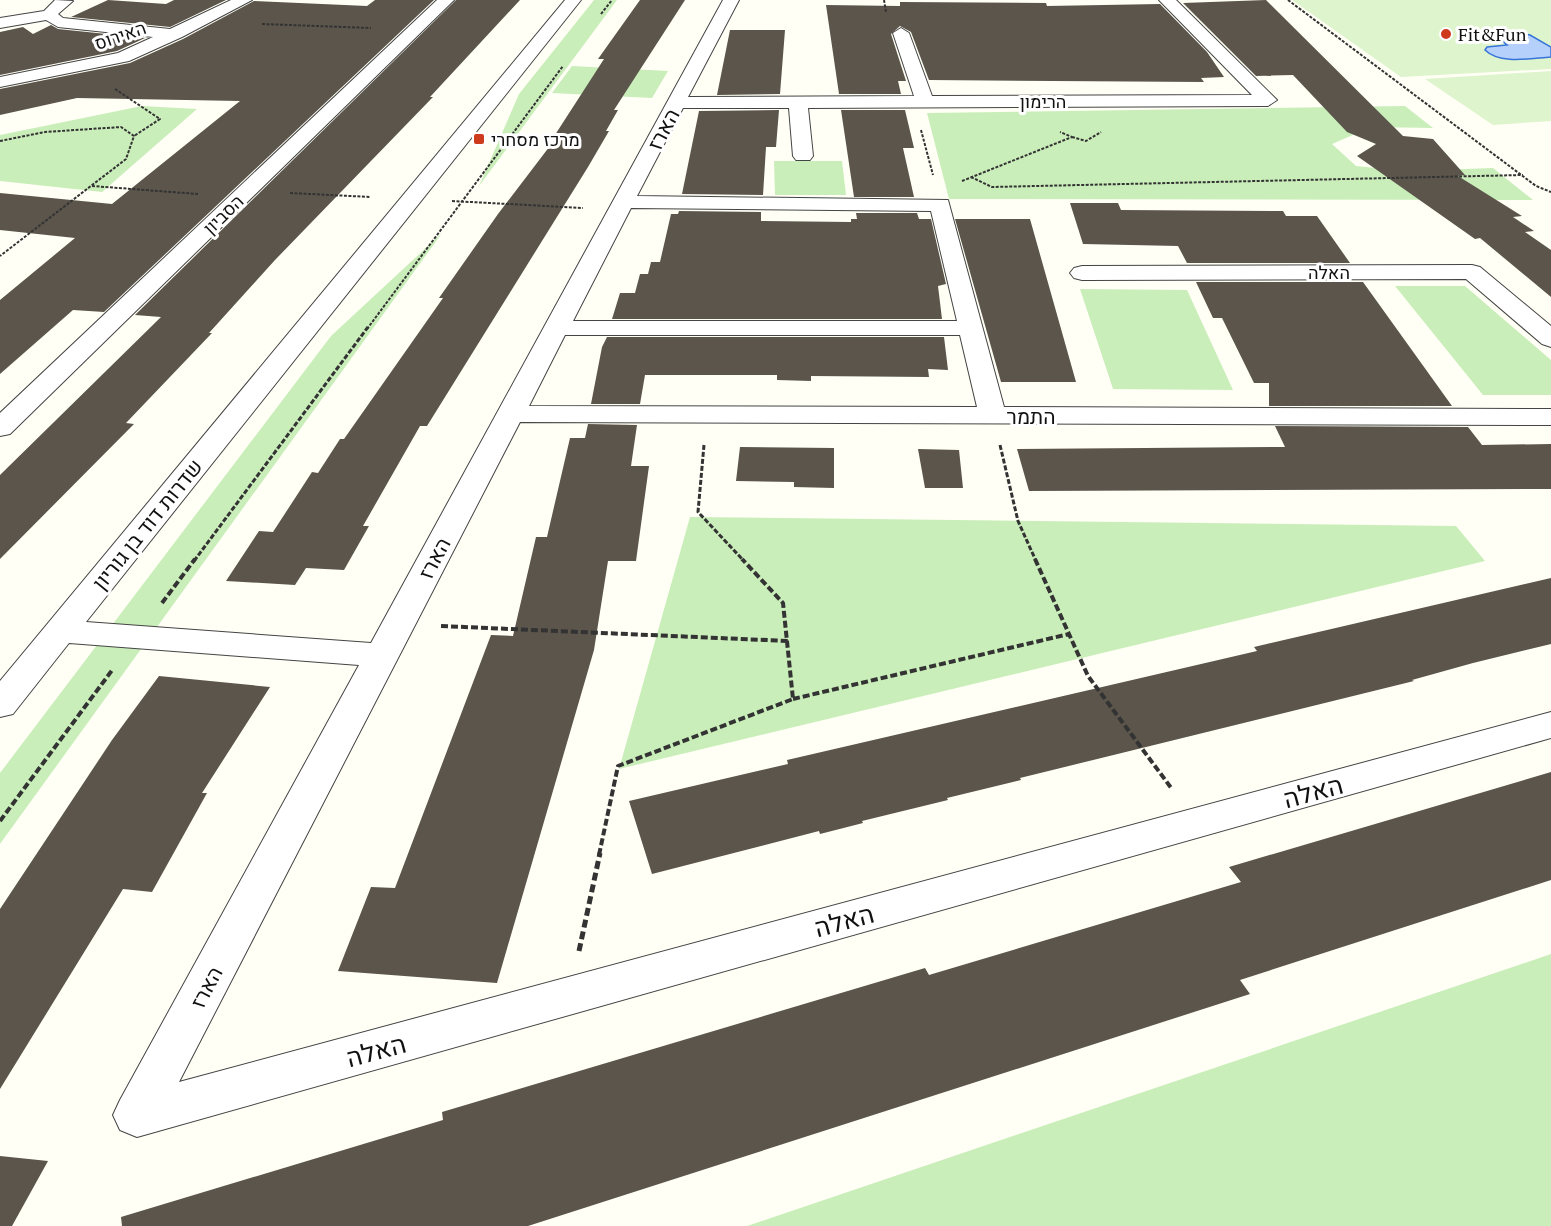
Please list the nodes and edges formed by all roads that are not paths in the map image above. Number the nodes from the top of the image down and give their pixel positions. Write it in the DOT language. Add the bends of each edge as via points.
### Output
graph roads {
  1 [pos="67,0"];
  2 [pos="244,0"];
  3 [pos="446,0"];
  4 [pos="573,0"];
  5 [pos="731,0"];
  6 [pos="1167,0"];
  7 [pos="49,15"];
  8 [pos="0,23"];
  9 [pos="901,33"];
  10 [pos="176,34"];
  11 [pos="0,82"];
  12 [pos="920,102"];
  13 [pos="676,103"];
  14 [pos="798,103"];
  15 [pos="487,106"];
  16 [pos="802,156"];
  17 [pos="438,200"];
  18 [pos="623,202"];
  19 [pos="411,232"];
  20 [pos="1082,273"];
  21 [pos="556,328"];
  22 [pos="971,328"];
  23 [pos="1551,339"];
  24 [pos="294,343"];
  25 [pos="511,414"];
  26 [pos="993,416"];
  27 [pos="1551,417"];
  28 [pos="0,428"];
  29 [pos="60,631"];
  30 [pos="382,656"];
  31 [pos="0,705"];
  32 [pos="1551,725"];
  33 [pos="137,1115"];
  1 -- 7 [label="street"];
  2 -- 10 [label="street, האירוס"];
  3 -- 28 [label="street, הסביון"];
  4 -- 15 [label="street, שדרות דוד בן גוריון"];
  5 -- 13 [label="street, הארז"];
  6 -- 12 [label="street, הרימון" via="1268,100"];
  7 -- 8 [label="street"];
  7 -- 10 [label="street" via="74,24"];
  9 -- 12 [label="street"];
  10 -- 11 [label="street, האירוס" via="123,57"];
  12 -- 14 [label="street, הרימון"];
  13 -- 14 [label="street, הרימון"];
  13 -- 18 [label="street, הארז"];
  14 -- 16 [label="street"];
  15 -- 17 [label="street, שדרות דוד בן גוריון" via="466,157"];
  15 -- 24 [label="street, שדרות דוד בן גוריון"];
  18 -- 21 [label="street, הארז"];
  18 -- 22 [label="street" via="938,198"];
  19 -- 24 [label="street, שדרות דוד בן גוריון" via="372,274"];
  20 -- 23 [label="street, האלה" via="1472,272"];
  21 -- 22 [label="street"];
  21 -- 25 [label="street, הארז"];
  22 -- 26 [label="street"];
  24 -- 29 [label="street, שדרות דוד בן גוריון"];
  25 -- 26 [label="street, התמר"];
  25 -- 30 [label="street, הארז"];
  26 -- 27 [label="street, התמר"];
  29 -- 30 [label="street"];
  29 -- 31 [label="street, שדרות דוד בן גוריון"];
  30 -- 33 [label="street, הארז"];
  32 -- 33 [label="street, האלה"];
}
